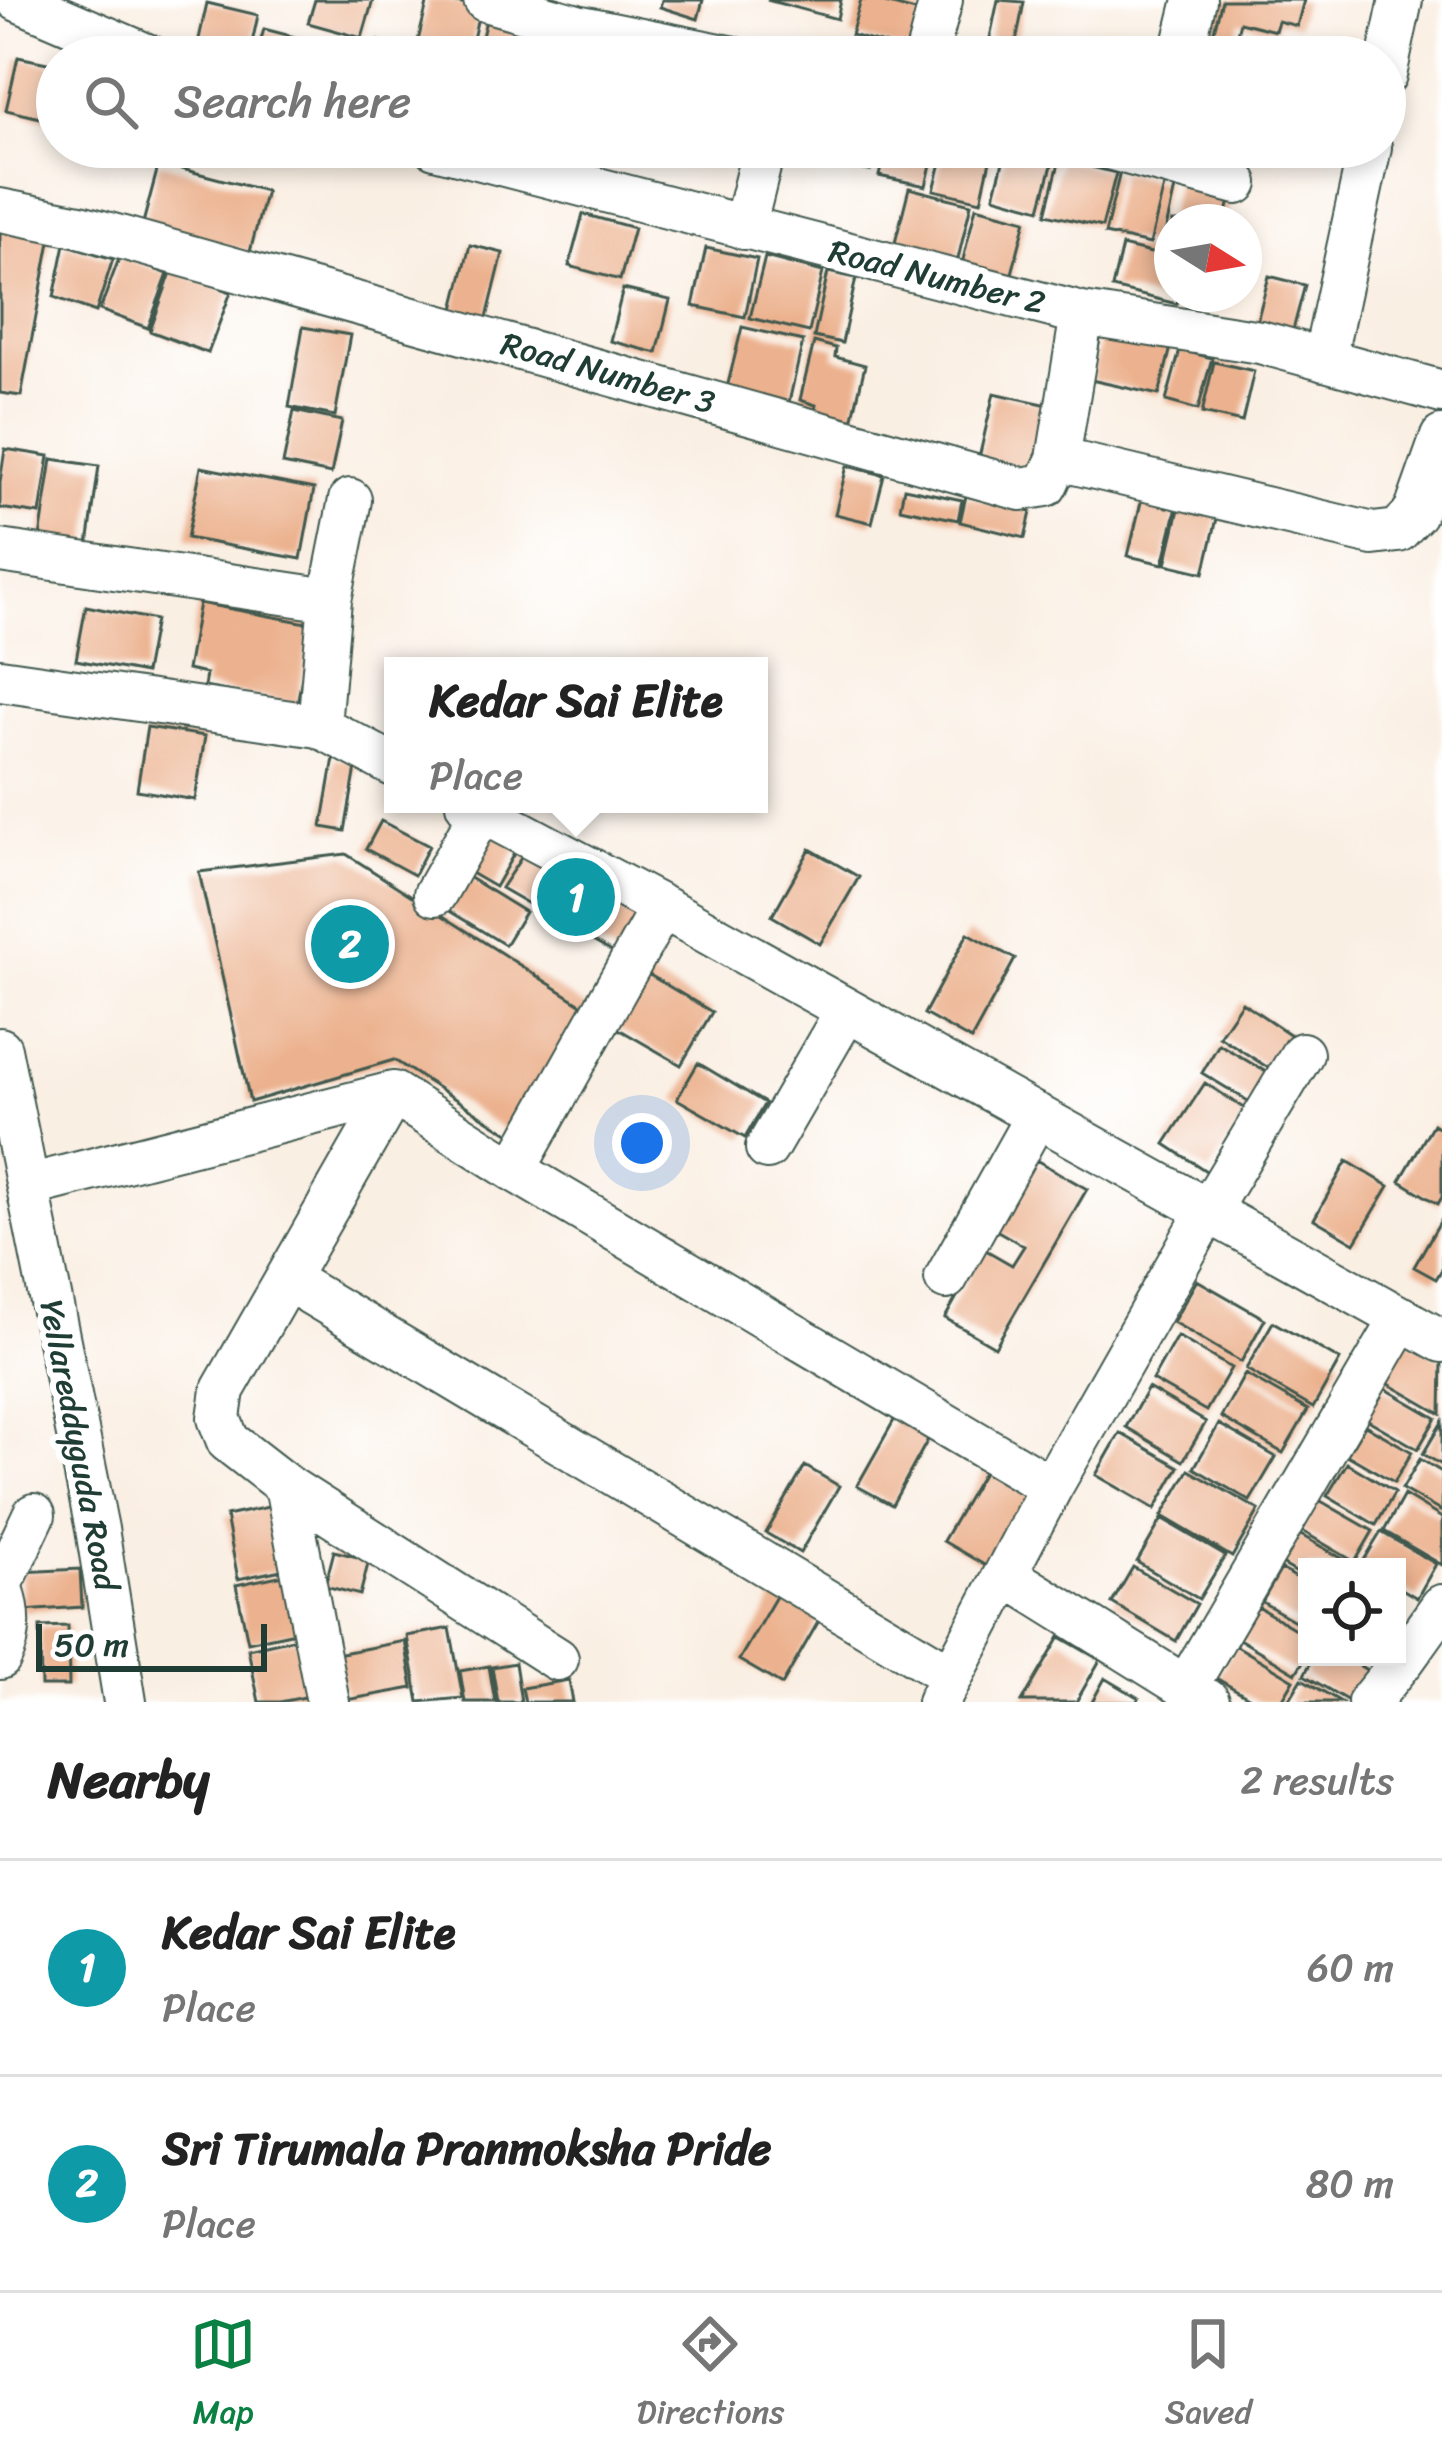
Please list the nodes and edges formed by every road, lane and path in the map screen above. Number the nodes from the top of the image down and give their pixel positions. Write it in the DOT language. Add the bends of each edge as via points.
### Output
graph roads {
  1 [pos="19,0"];
  2 [pos="485,0"];
  3 [pos="940,0"];
  4 [pos="1195,0"];
  5 [pos="1401,0"];
  6 [pos="102,36"];
  7 [pos="626,36"];
  8 [pos="931,36"];
  9 [pos="1186,36"];
  10 [pos="1393,36"];
  11 [pos="515,168"];
  12 [pos="759,168"];
  13 [pos="1184,168"];
  14 [pos="1365,168"];
  15 [pos="1237,183"];
  16 [pos="0,210"];
  17 [pos="744,228"];
  18 [pos="1082,314"];
  19 [pos="1324,360"];
  20 [pos="1442,392"];
  21 [pos="1442,437"];
  22 [pos="1058,459"];
  23 [pos="350,500"];
  24 [pos="0,551"];
  25 [pos="330,600"];
  26 [pos="0,680"];
  27 [pos="319,726"];
  28 [pos="384,760"];
  29 [pos="472,813"];
  30 [pos="483,813"];
  31 [pos="435,894"];
  32 [pos="662,907"];
  33 [pos="847,1010"];
  34 [pos="0,1049"];
  35 [pos="1302,1054"];
  36 [pos="393,1093"];
  37 [pos="1037,1115"];
  38 [pos="767,1148"];
  39 [pos="514,1170"];
  40 [pos="28,1186"];
  41 [pos="1208,1211"];
  42 [pos="946,1278"];
  43 [pos="287,1279"];
  44 [pos="1402,1318"];
  45 [pos="1442,1341"];
  46 [pos="286,1486"];
  47 [pos="1052,1486"];
  48 [pos="17,1510"];
  49 [pos="97,1529"];
  50 [pos="1006,1575"];
  51 [pos="1442,1606"];
  52 [pos="0,1658"];
  53 [pos="557,1660"];
  54 [pos="945,1689"];
  55 [pos="1197,1695"];
  56 [pos="124,1702"];
  57 [pos="328,1702"];
  58 [pos="1369,1702"];
  1 -- 6 [label="street"];
  2 -- 7 [label="street"];
  3 -- 8 [label="street"];
  4 -- 9 [label="street"];
  5 -- 10 [label="street"];
  11 -- 17 [label="street, Road Number 2"];
  12 -- 17 [label="street"];
  13 -- 15 [label="street"];
  14 -- 19 [label="street"];
  16 -- 22 [label="street, Road Number 3" via="104,232 1021,489 1046,484"];
  17 -- 18 [label="street, Road Number 2"];
  18 -- 19 [label="street, Road Number 2"];
  18 -- 22 [label="street"];
  19 -- 20 [label="street, Road Number 2"];
  21 -- 22 [label="street" via="1415,514 1398,530 1373,534"];
  23 -- 25 [label="street"];
  24 -- 25 [label="street"];
  25 -- 27 [label="street"];
  26 -- 27 [label="street"];
  27 -- 28 [label="street"];
  29 -- 31 [label="street"];
  30 -- 32 [label="street"];
  32 -- 33 [label="street"];
  32 -- 39 [label="street"];
  33 -- 37 [label="street"];
  33 -- 38 [label="street"];
  34 -- 40 [label="street, Yellareddyguda Road"];
  35 -- 41 [label="street"];
  36 -- 39 [label="street"];
  36 -- 40 [label="street"];
  36 -- 43 [label="street"];
  37 -- 41 [label="street"];
  37 -- 42 [label="street"];
  39 -- 47 [label="street"];
  40 -- 49 [label="street, Yellareddyguda Road"];
  41 -- 44 [label="street"];
  41 -- 47 [label="street"];
  43 -- 46 [label="street" via="223,1390 219,1418 228,1441"];
  43 -- 54 [label="street"];
  44 -- 45 [label="street"];
  44 -- 55 [label="street"];
  46 -- 53 [label="street"];
  46 -- 57 [label="street"];
  47 -- 50 [label="street"];
  48 -- 49 [label="street"];
  48 -- 52 [label="street" via="1,1585 9,1607"];
  49 -- 56 [label="street, Yellareddyguda Road"];
  50 -- 54 [label="street"];
  50 -- 55 [label="street"];
  51 -- 58 [label="street"];
}
